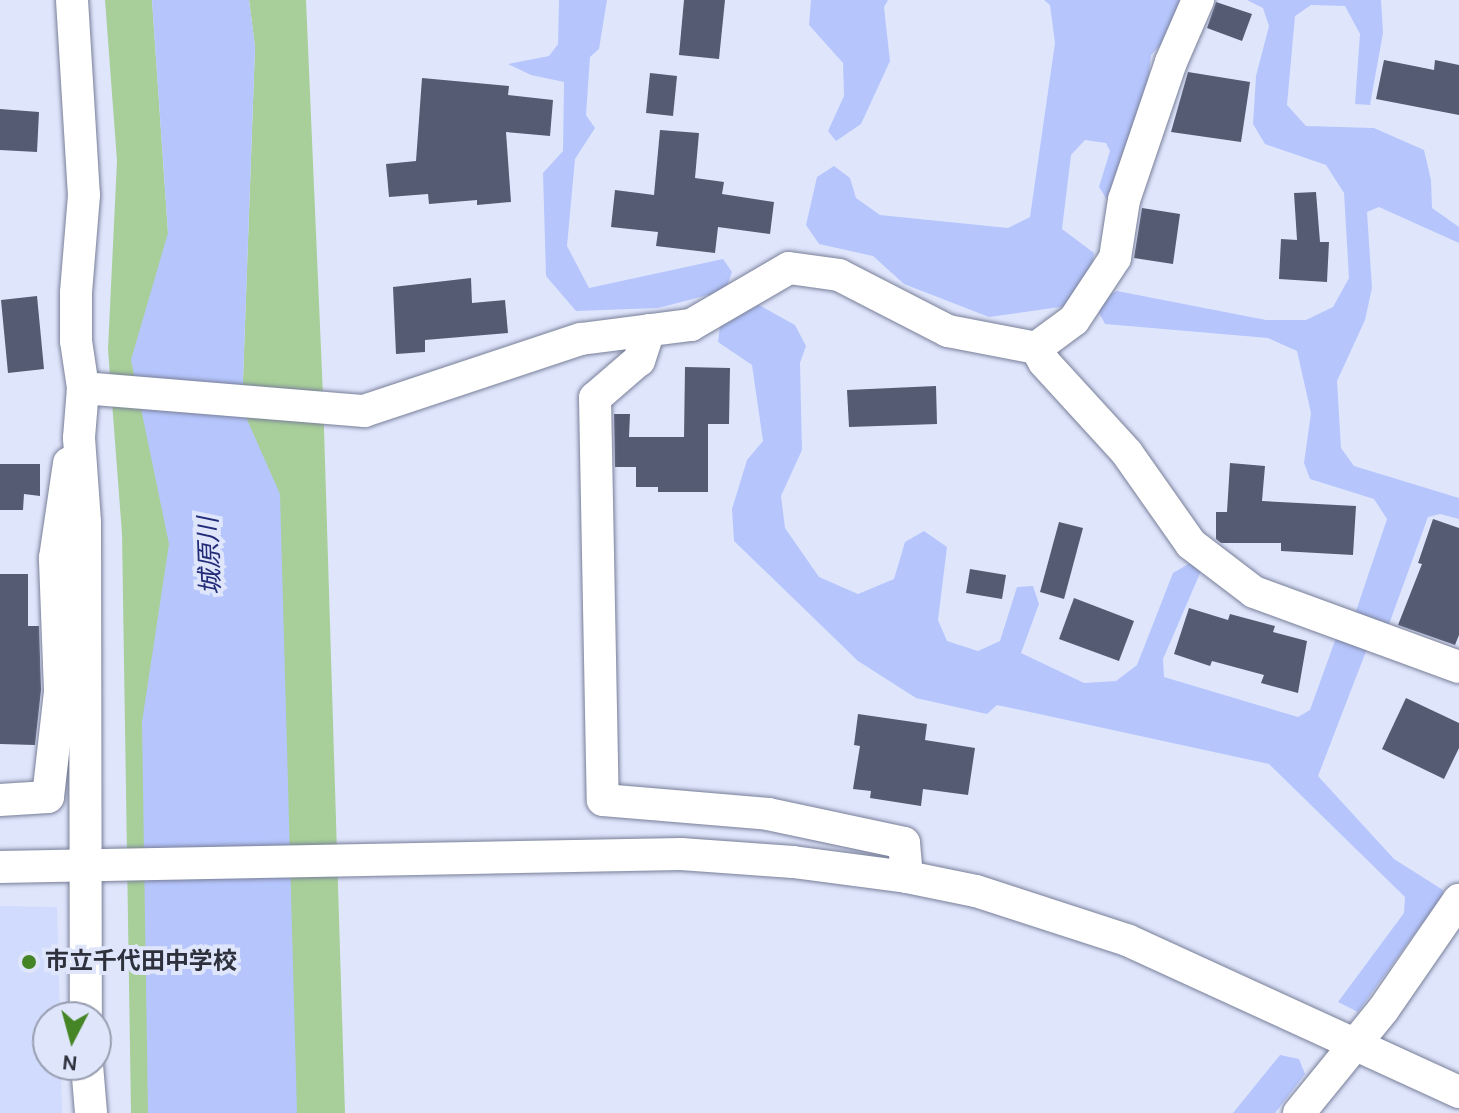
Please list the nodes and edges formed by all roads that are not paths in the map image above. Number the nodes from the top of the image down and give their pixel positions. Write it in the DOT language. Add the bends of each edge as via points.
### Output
graph roads {
  1 [pos="52,0"];
  2 [pos="72,0"];
  3 [pos="1198,0"];
  4 [pos="78,70"];
  5 [pos="649,330"];
  6 [pos="1036,348"];
  7 [pos="83,388"];
  8 [pos="79,438"];
  9 [pos="1459,667"];
  10 [pos="0,800"];
  11 [pos="84,866"];
  12 [pos="0,867"];
  13 [pos="907,877"];
  14 [pos="1459,900"];
  15 [pos="86,1001"];
  16 [pos="1355,1044"];
  17 [pos="84,1081"];
  18 [pos="88,1081"];
  19 [pos="1459,1092"];
  20 [pos="75,1113"];
  21 [pos="91,1113"];
  22 [pos="1299,1113"];
  1 -- 4 [label="street"];
  2 -- 4 [label="street"];
  3 -- 6 [label="street" via="1124,200 1115,258 1074,320"];
  4 -- 7 [label="street" via="84,195 76,325"];
  5 -- 6 [label="street" via="691,325 789,268 839,275 948,331"];
  5 -- 7 [label="street" via="581,339 364,411"];
  5 -- 13 [label="street" via="639,360 595,398 603,800 768,814 904,843"];
  6 -- 9 [label="street" via="1127,453 1191,544 1254,592"];
  7 -- 8 [label="street"];
  8 -- 10 [label="street" via="67,468 55,558 60,691 48,797"];
  8 -- 11 [label="street" via="85,522"];
  11 -- 12 [label="street"];
  11 -- 13 [label="street" via="681,854"];
  11 -- 15 [label="street"];
  13 -- 16 [label="street" via="976,891 1127,940"];
  14 -- 16 [label="street"];
  16 -- 19 [label="street"];
  16 -- 22 [label="street"];
  17 -- 20 [label="street"];
  18 -- 21 [label="street"];
}
